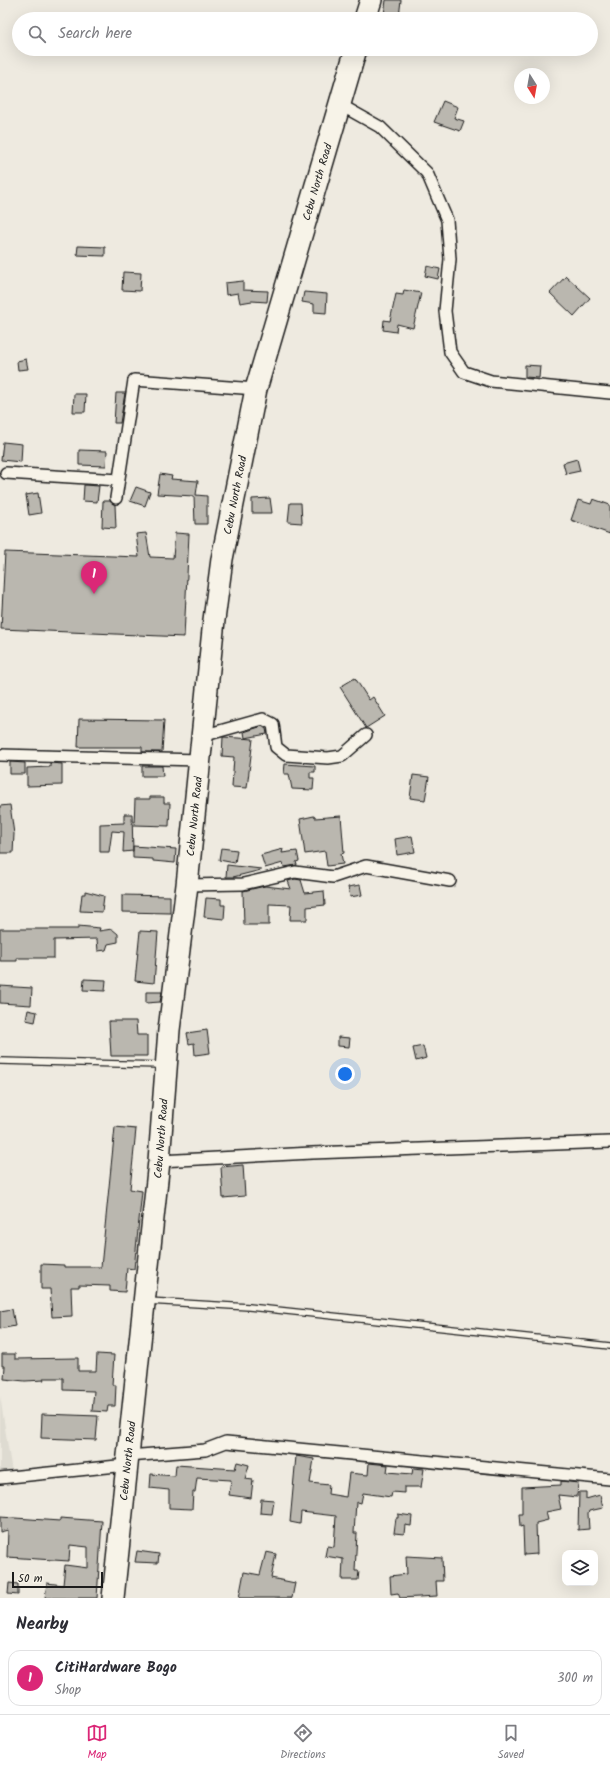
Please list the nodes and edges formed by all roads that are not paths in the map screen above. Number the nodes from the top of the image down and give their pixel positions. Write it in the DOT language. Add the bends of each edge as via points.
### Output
graph roads {
  1 [pos="371,0"];
  2 [pos="367,12"];
  3 [pos="354,56"];
  4 [pos="339,104"];
  5 [pos="256,389"];
  6 [pos="610,393"];
  7 [pos="6,473"];
  8 [pos="119,480"];
  9 [pos="116,498"];
  10 [pos="366,735"];
  11 [pos="202,736"];
  12 [pos="0,755"];
  13 [pos="200,760"];
  14 [pos="450,881"];
  15 [pos="187,884"];
  16 [pos="0,1061"];
  17 [pos="166,1065"];
  18 [pos="610,1142"];
  19 [pos="159,1161"];
  20 [pos="144,1301"];
  21 [pos="610,1346"];
  22 [pos="128,1460"];
  23 [pos="0,1478"];
  24 [pos="610,1479"];
  25 [pos="113,1598"];
  1 -- 2 [label="highway"];
  3 -- 4 [label="highway, Cebu North Road"];
  4 -- 5 [label="highway, Cebu North Road"];
  4 -- 6 [label="street" via="380,127 427,173 447,220 450,259 445,311 450,352 464,372 491,381"];
  5 -- 8 [label="street" via="134,380"];
  5 -- 11 [label="highway, Cebu North Road" via="222,559"];
  7 -- 8 [label="street"];
  8 -- 9 [label="street"];
  10 -- 11 [label="street" via="342,756 328,758 286,755 276,747 273,724 263,719"];
  11 -- 13 [label="highway, Cebu North Road"];
  12 -- 13 [label="street"];
  13 -- 15 [label="highway, Cebu North Road"];
  14 -- 15 [label="street" via="366,866 333,877 295,872 243,884"];
  15 -- 17 [label="highway, Cebu North Road"];
  16 -- 17 [label="lane"];
  17 -- 19 [label="highway, Cebu North Road"];
  18 -- 19 [label="street" via="312,1152"];
  19 -- 20 [label="highway, Cebu North Road"];
  20 -- 21 [label="lane" via="249,1307"];
  20 -- 22 [label="highway, Cebu North Road"];
  22 -- 23 [label="street"];
  22 -- 24 [label="street" via="205,1450 226,1442"];
  22 -- 25 [label="highway, Cebu North Road"];
}
